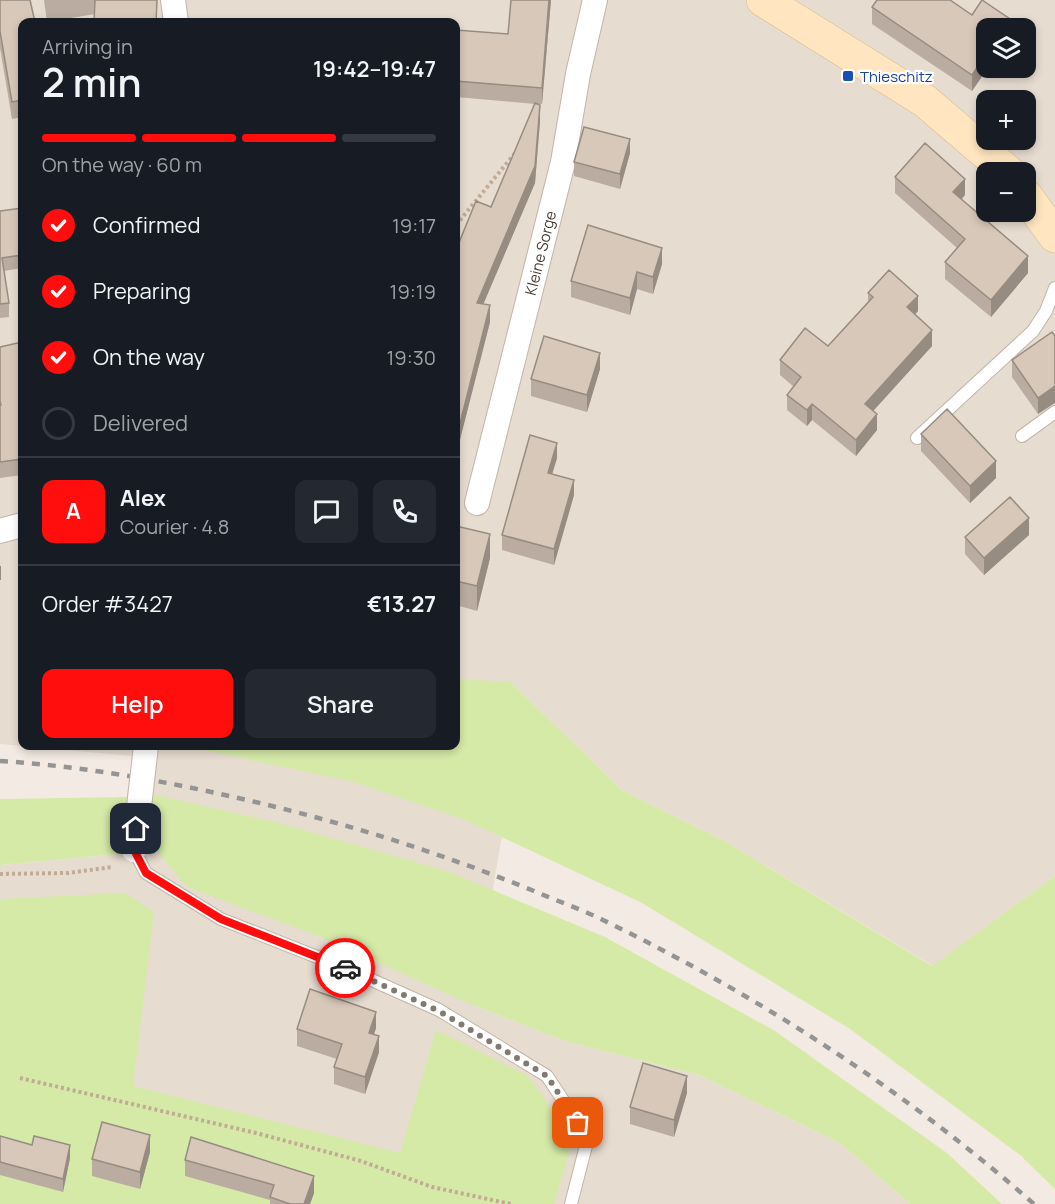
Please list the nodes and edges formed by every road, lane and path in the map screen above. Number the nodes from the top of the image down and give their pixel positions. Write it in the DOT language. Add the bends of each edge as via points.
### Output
graph roads {
  1 [pos="173,0"];
  2 [pos="595,0"];
  3 [pos="763,0"];
  4 [pos="175,18"];
  5 [pos="522,145"];
  6 [pos="996,162"];
  7 [pos="1036,210"];
  8 [pos="460,220"];
  9 [pos="1055,236"];
  10 [pos="1055,288"];
  11 [pos="1055,412"];
  12 [pos="1022,436"];
  13 [pos="917,438"];
  14 [pos="477,503"];
  15 [pos="18,526"];
  16 [pos="0,531"];
  17 [pos="147,750"];
  18 [pos="136,854"];
  19 [pos="0,874"];
  20 [pos="20,1078"];
  21 [pos="511,1204"];
  22 [pos="571,1204"];
  1 -- 4 [label="street"];
  2 -- 14 [label="street, Kleine Sorge" via="563,162"];
  3 -- 6 [label="main road" via="924,101"];
  5 -- 8 [label="path"];
  7 -- 9 [label="main road"];
  10 -- 13 [label="lane" via="1034,331"];
  11 -- 12 [label="lane"];
  15 -- 16 [label="street"];
  17 -- 18 [label="street, bridge"];
  18 -- 19 [label="path" via="126,864 68,873"];
  18 -- 22 [label="lane" via="146,873 221,919 345,968 439,1011 547,1076 588,1138"];
  20 -- 21 [label="path" via="256,1133 361,1161 432,1187"];
}
